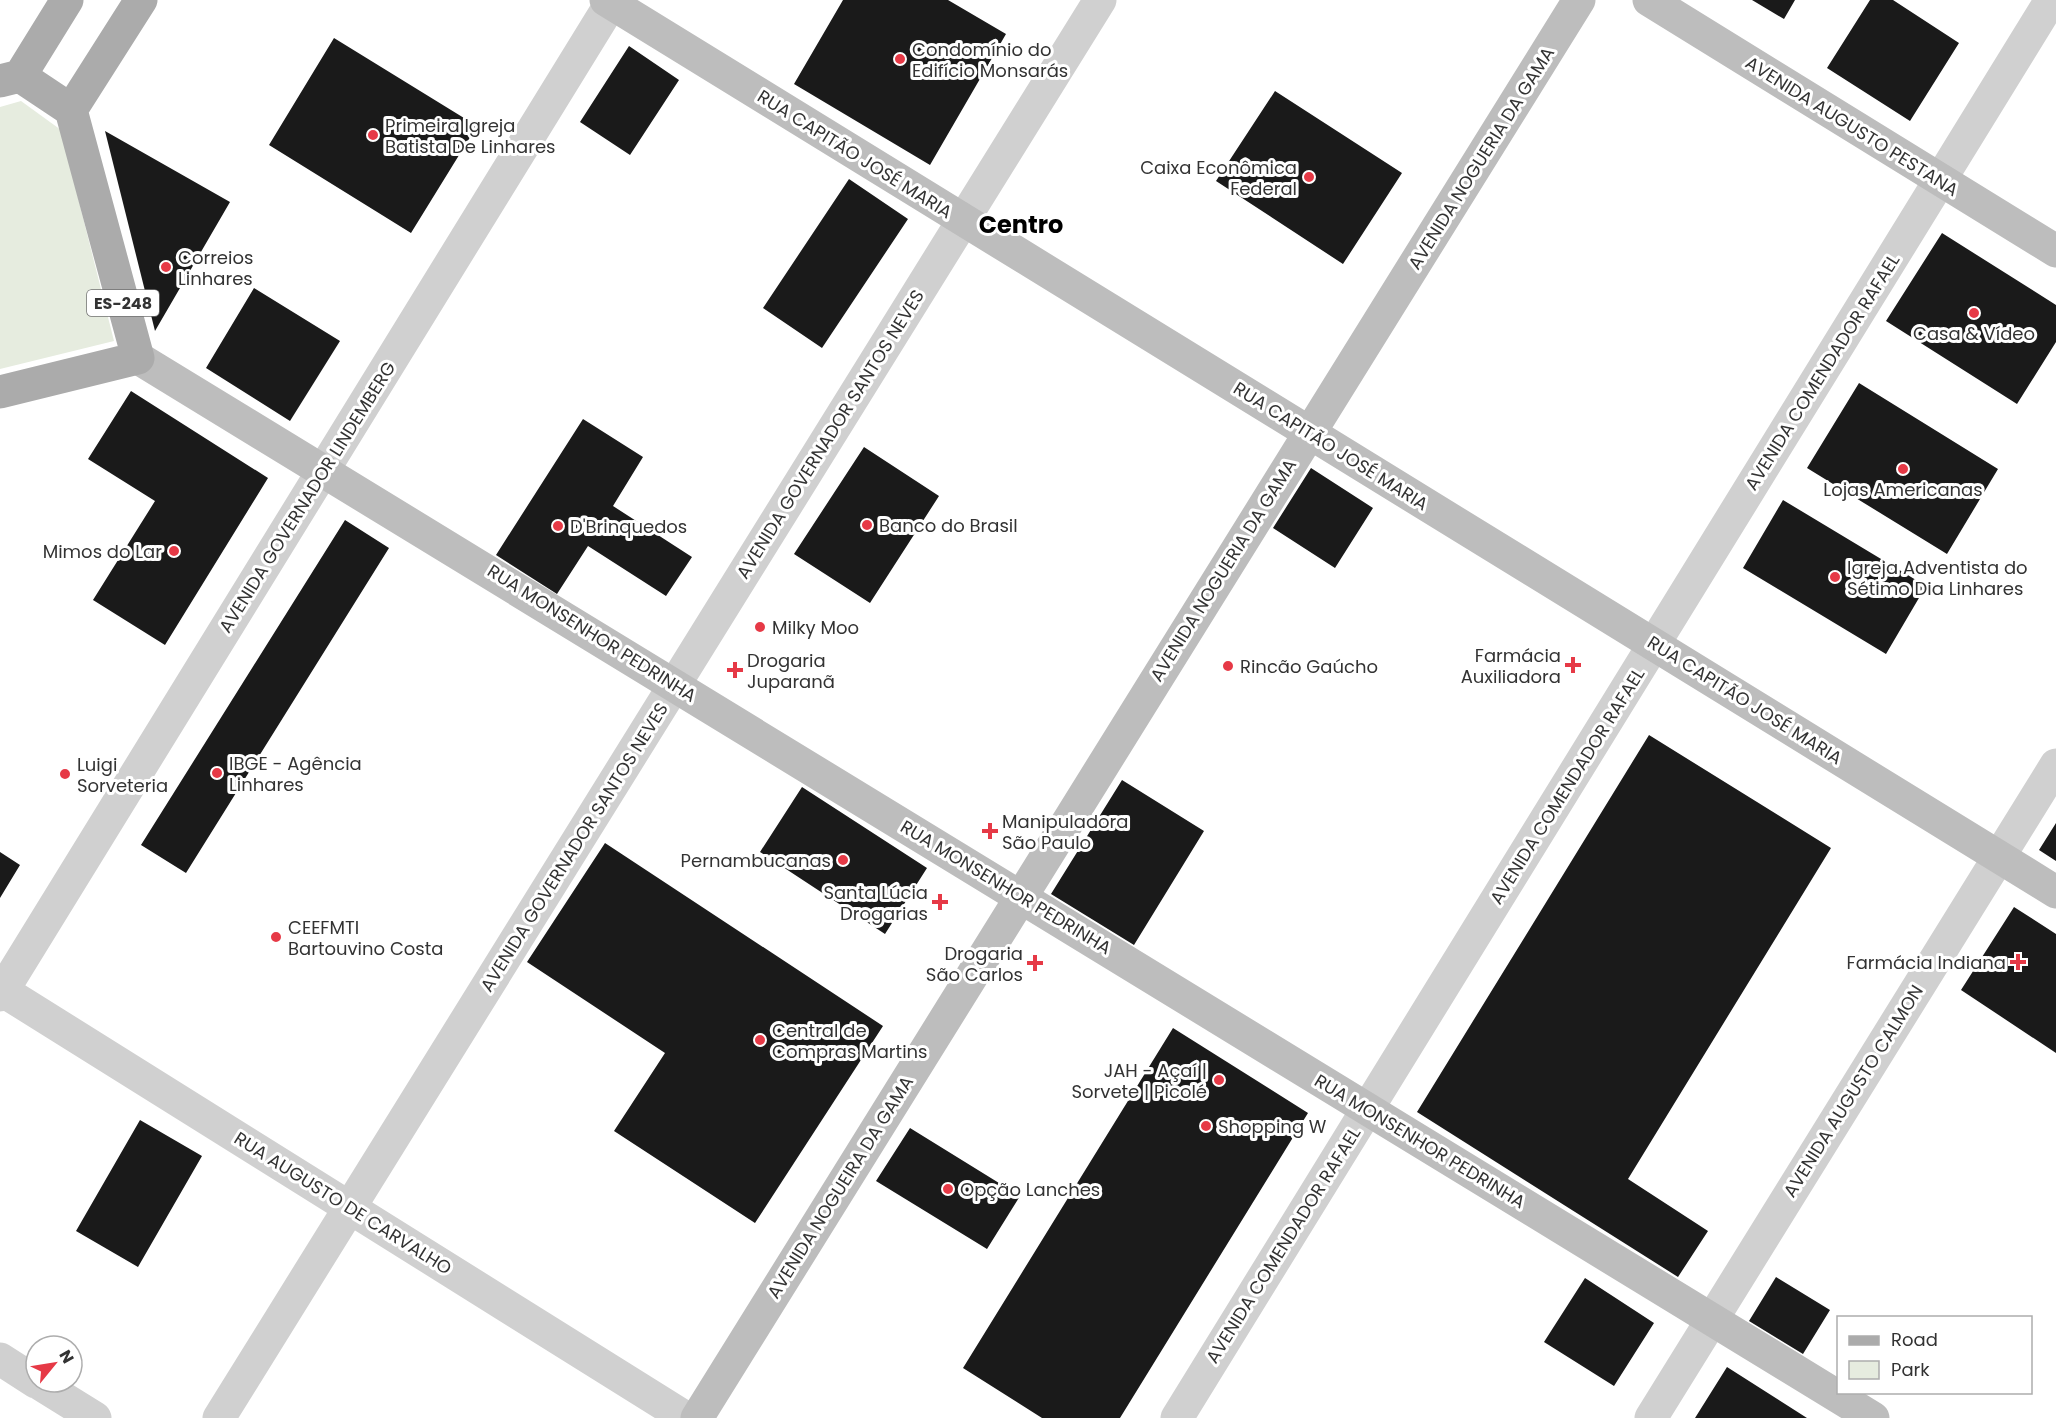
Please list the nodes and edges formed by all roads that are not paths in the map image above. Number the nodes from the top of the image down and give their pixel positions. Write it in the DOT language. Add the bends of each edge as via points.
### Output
graph roads {
  1 [pos="67,0"];
  2 [pos="141,0"];
  3 [pos="1100,0"];
  4 [pos="1579,0"];
  5 [pos="1649,0"];
  6 [pos="2051,0"];
  7 [pos="610,1"];
  8 [pos="10,79"];
  9 [pos="71,110"];
  10 [pos="1940,180"];
  11 [pos="963,220"];
  12 [pos="2056,251"];
  13 [pos="138,358"];
  14 [pos="0,392"];
  15 [pos="1309,433"];
  16 [pos="324,469"];
  17 [pos="1654,644"];
  18 [pos="675,685"];
  19 [pos="2056,765"];
  20 [pos="1999,857"];
  21 [pos="2056,892"];
  22 [pos="1020,896"];
  23 [pos="1,991"];
  24 [pos="1367,1109"];
  25 [pos="350,1207"];
  26 [pos="1712,1320"];
  27 [pos="0,1359"];
  28 [pos="24,1374"];
  29 [pos="56,1394"];
  30 [pos="95,1418"];
  31 [pos="219,1418"];
  32 [pos="686,1418"];
  33 [pos="697,1418"];
  34 [pos="1177,1418"];
  35 [pos="1651,1418"];
  36 [pos="1873,1418"];
  1 -- 8 [label="main road"];
  2 -- 9 [label="main road"];
  3 -- 11 [label="street, AVENIDA GOVERNADOR SANTOS NEVES"];
  4 -- 15 [label="main road, AVENIDA NOGUERIA DA GAMA"];
  5 -- 10 [label="main road, AVENIDA AUGUSTO PESTANA"];
  6 -- 10 [label="street, AVENIDA COMENDADOR RAFAEL"];
  7 -- 11 [label="main road, RUA CAPITÃO JOSÉ MARIA"];
  7 -- 16 [label="street, AVENIDA GOVERNADOR LINDEMBERG"];
  8 -- 9 [label="main road"];
  9 -- 13 [label="main road, ES-248"];
  10 -- 12 [label="main road, AVENIDA AUGUSTO PESTANA"];
  10 -- 17 [label="street, AVENIDA COMENDADOR RAFAEL"];
  11 -- 15 [label="main road, RUA CAPITÃO JOSÉ MARIA"];
  11 -- 18 [label="street, AVENIDA GOVERNADOR SANTOS NEVES"];
  13 -- 14 [label="main road"];
  13 -- 16 [label="main road, RUA MONSENHOR PEDRINHA"];
  15 -- 17 [label="main road, RUA CAPITÃO JOSÉ MARIA"];
  15 -- 22 [label="main road, AVENIDA NOGUERIA DA GAMA"];
  16 -- 18 [label="main road, RUA MONSENHOR PEDRINHA"];
  16 -- 23 [label="street, AVENIDA GOVERNADOR LINDEMBERG"];
  17 -- 20 [label="main road, RUA CAPITÃO JOSÉ MARIA"];
  17 -- 24 [label="street, AVENIDA COMENDADOR RAFAEL"];
  18 -- 22 [label="main road, RUA MONSENHOR PEDRINHA"];
  18 -- 25 [label="street, AVENIDA GOVERNADOR SANTOS NEVES"];
  19 -- 20 [label="street, AVENIDA AUGUSTO CALMON"];
  20 -- 21 [label="main road, RUA CAPITÃO JOSÉ MARIA"];
  20 -- 26 [label="street, AVENIDA AUGUSTO CALMON"];
  22 -- 24 [label="main road, RUA MONSENHOR PEDRINHA"];
  22 -- 33 [label="main road, AVENIDA NOGUEIRA DA GAMA"];
  23 -- 25 [label="street, RUA AUGUSTO DE CARVALHO"];
  24 -- 26 [label="main road, RUA MONSENHOR PEDRINHA"];
  24 -- 34 [label="street, AVENIDA COMENDADOR RAFAEL"];
  25 -- 31 [label="street, AVENIDA GOVERNADOR SANTOS NEVES"];
  25 -- 32 [label="street, RUA AUGUSTO DE CARVALHO"];
  26 -- 35 [label="street, AVENIDA AUGUSTO CALMON"];
  26 -- 36 [label="main road, RUA MONSENHOR PEDRINHA"];
  27 -- 28 [label="street"];
  29 -- 30 [label="street"];
}
